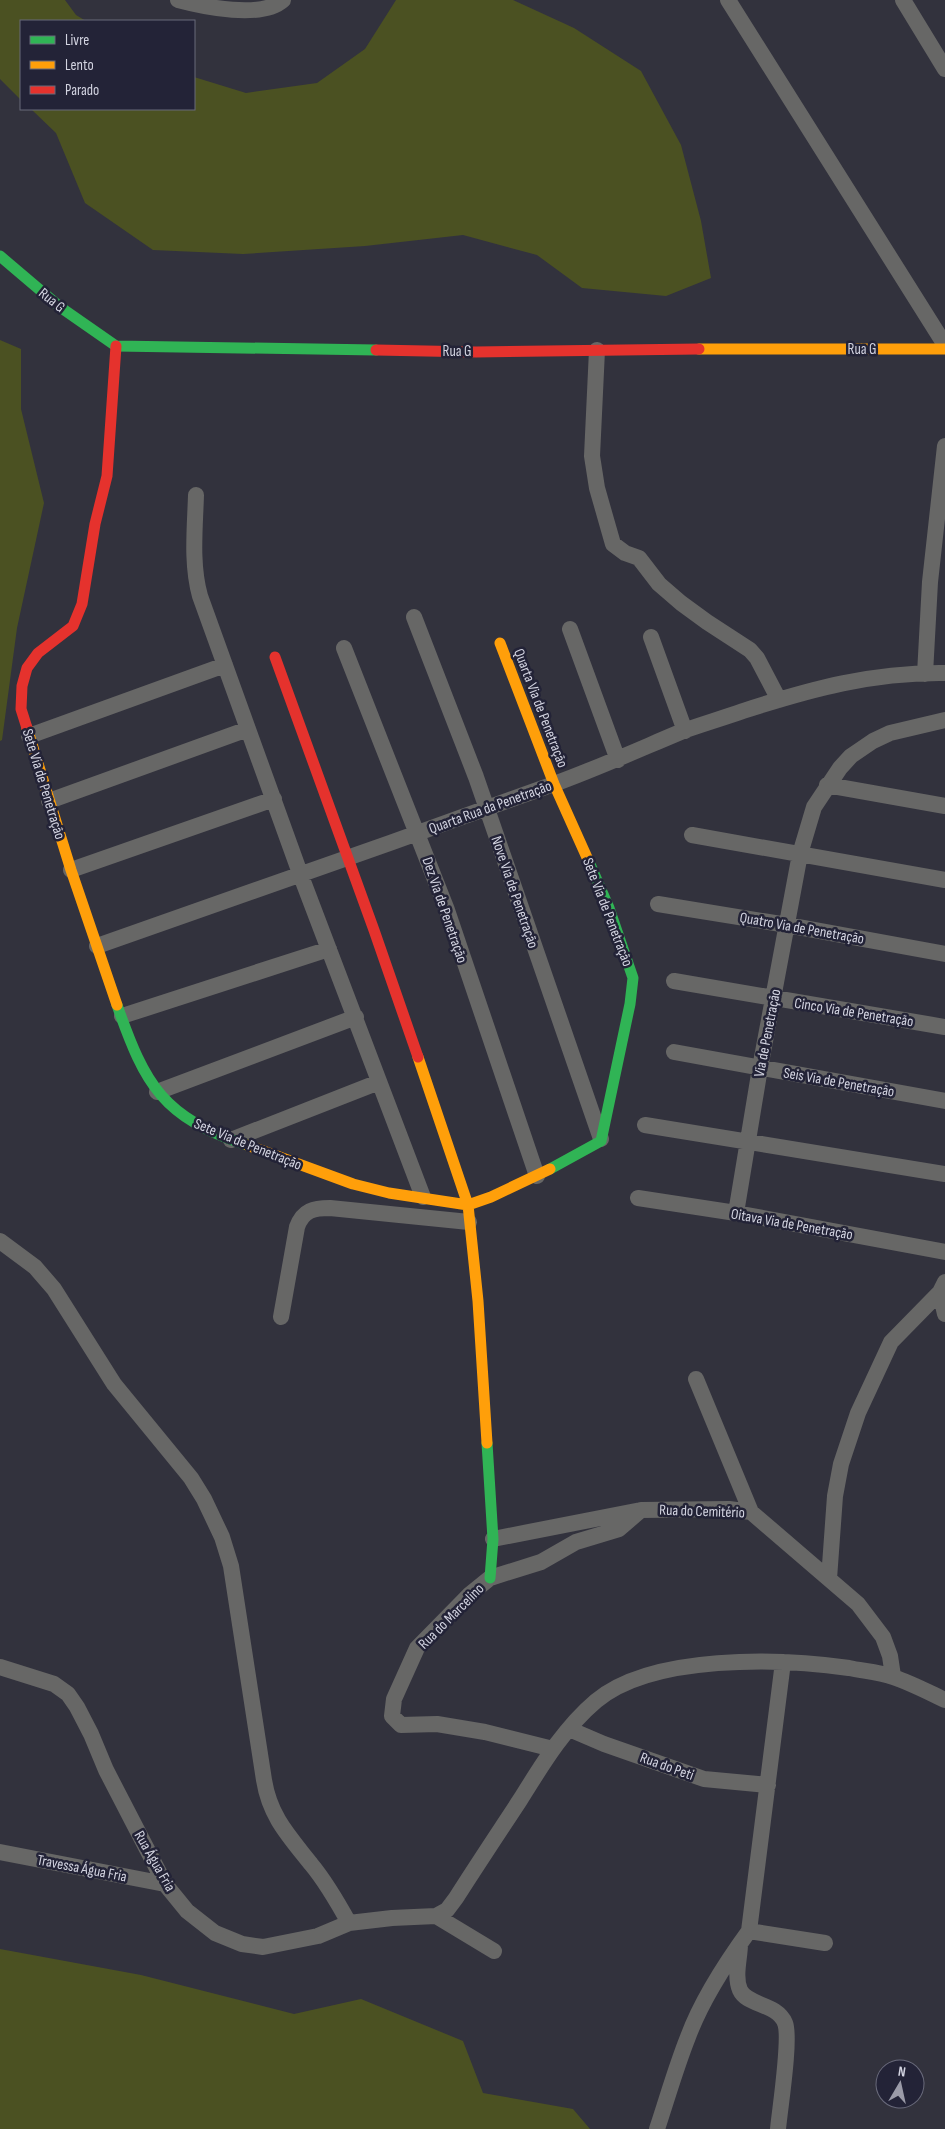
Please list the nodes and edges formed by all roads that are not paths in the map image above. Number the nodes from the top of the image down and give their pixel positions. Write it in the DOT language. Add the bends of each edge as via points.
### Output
graph roads {
  1 [pos="178,0"];
  2 [pos="284,0"];
  3 [pos="727,0"];
  4 [pos="903,0"];
  5 [pos="945,69"];
  6 [pos="0,256"];
  7 [pos="116,346"];
  8 [pos="945,347"];
  9 [pos="597,350"];
  10 [pos="945,446"];
  11 [pos="943,491"];
  12 [pos="196,495"];
  13 [pos="938,582"];
  14 [pos="414,616"];
  15 [pos="570,629"];
  16 [pos="651,637"];
  17 [pos="500,643"];
  18 [pos="344,648"];
  19 [pos="275,657"];
  20 [pos="226,665"];
  21 [pos="945,673"];
  22 [pos="925,674"];
  23 [pos="779,700"];
  24 [pos="945,720"];
  25 [pos="248,730"];
  26 [pos="685,731"];
  27 [pos="29,736"];
  28 [pos="618,760"];
  29 [pos="554,784"];
  30 [pos="827,785"];
  31 [pos="274,799"];
  32 [pos="50,801"];
  33 [pos="945,806"];
  34 [pos="485,808"];
  35 [pos="418,833"];
  36 [pos="692,836"];
  37 [pos="800,854"];
  38 [pos="348,857"];
  39 [pos="71,870"];
  40 [pos="301,876"];
  41 [pos="945,880"];
  42 [pos="658,904"];
  43 [pos="787,925"];
  44 [pos="97,946"];
  45 [pos="329,949"];
  46 [pos="945,954"];
  47 [pos="674,981"];
  48 [pos="773,999"];
  49 [pos="122,1016"];
  50 [pos="356,1017"];
  51 [pos="945,1027"];
  52 [pos="674,1052"];
  53 [pos="760,1068"];
  54 [pos="379,1082"];
  55 [pos="157,1092"];
  56 [pos="945,1101"];
  57 [pos="645,1125"];
  58 [pos="231,1140"];
  59 [pos="601,1141"];
  60 [pos="748,1142"];
  61 [pos="945,1174"];
  62 [pos="537,1176"];
  63 [pos="423,1197"];
  64 [pos="638,1198"];
  65 [pos="468,1206"];
  66 [pos="736,1213"];
  67 [pos="469,1222"];
  68 [pos="0,1240"];
  69 [pos="945,1252"];
  70 [pos="942,1287"];
  71 [pos="945,1314"];
  72 [pos="281,1316"];
  73 [pos="696,1379"];
  74 [pos="641,1510"];
  75 [pos="751,1512"];
  76 [pos="493,1539"];
  77 [pos="490,1578"];
  78 [pos="829,1580"];
  79 [pos="783,1662"];
  80 [pos="0,1667"];
  81 [pos="893,1676"];
  82 [pos="945,1700"];
  83 [pos="569,1729"];
  84 [pos="553,1749"];
  85 [pos="768,1785"];
  86 [pos="0,1852"];
  87 [pos="165,1884"];
  88 [pos="436,1916"];
  89 [pos="349,1923"];
  90 [pos="745,1937"];
  91 [pos="825,1943"];
  92 [pos="494,1951"];
  93 [pos="657,2129"];
  94 [pos="778,2129"];
  1 -- 2 [label="street" via="239,11 277,6"];
  3 -- 8 [label="street, Rua G"];
  4 -- 5 [label="street"];
  6 -- 7 [label="street, Rua G" via="60,307"];
  7 -- 9 [label="street, Rua G" via="457,352"];
  7 -- 27 [label="street, Sete Via de Penetração" via="112,432 83,602 70,631 35,655 26,670 21,684 21,709"];
  8 -- 9 [label="street, Rua G"];
  9 -- 23 [label="street" via="592,456 597,488 613,544 639,558 659,584 750,650"];
  10 -- 11 [label="street"];
  11 -- 13 [label="street"];
  12 -- 20 [label="street" via="197,585"];
  13 -- 22 [label="street"];
  14 -- 34 [label="street, Nove Via de Penetração"];
  15 -- 28 [label="street"];
  16 -- 26 [label="street"];
  17 -- 29 [label="street, Quarta Via de Penetração"];
  18 -- 35 [label="street, Dez Via de Penetração"];
  19 -- 38 [label="street"];
  20 -- 25 [label="street"];
  20 -- 27 [label="street"];
  21 -- 22 [label="street, Quarta Rua da Penetração"];
  22 -- 23 [label="street, Quarta Rua da Penetração" via="835,684"];
  23 -- 26 [label="street, Quarta Rua da Penetração"];
  24 -- 30 [label="street, Via de Penetração" via="890,733 873,741 851,756"];
  25 -- 31 [label="street"];
  25 -- 32 [label="street"];
  26 -- 28 [label="street, Quarta Rua da Penetração"];
  27 -- 32 [label="street, Sete Via de Penetração"];
  28 -- 29 [label="street, Quarta Rua da Penetração"];
  29 -- 34 [label="street, Quarta Rua da Penetração"];
  29 -- 59 [label="street, Sete Via de Penetração" via="623,941 633,978 629,1012"];
  30 -- 33 [label="street"];
  30 -- 37 [label="street, Via de Penetração" via="814,807"];
  31 -- 39 [label="street"];
  31 -- 40 [label="street"];
  32 -- 39 [label="street, Sete Via de Penetração"];
  34 -- 35 [label="street, Quarta Rua da Penetração"];
  34 -- 59 [label="street, Nove Via de Penetração"];
  35 -- 38 [label="street, Quarta Rua da Penetração"];
  35 -- 62 [label="street, Dez Via de Penetração"];
  36 -- 37 [label="street"];
  37 -- 41 [label="street"];
  37 -- 43 [label="street, Via de Penetração"];
  38 -- 40 [label="street, Quarta Rua da Penetração"];
  38 -- 65 [label="street"];
  39 -- 44 [label="street, Sete Via de Penetração"];
  40 -- 44 [label="street, Quarta Rua da Penetração"];
  40 -- 45 [label="street"];
  42 -- 43 [label="street, Quatro Via de Penetração"];
  43 -- 46 [label="street, Quatro Via de Penetração"];
  43 -- 48 [label="street, Via de Penetração"];
  44 -- 49 [label="street, Sete Via de Penetração"];
  45 -- 49 [label="street"];
  45 -- 50 [label="street"];
  47 -- 48 [label="street, Cinco Via de Penetração"];
  48 -- 51 [label="street, Cinco Via de Penetração"];
  48 -- 53 [label="street, Via de Penetração"];
  49 -- 55 [label="street, Sete Via de Penetração" via="131,1045"];
  50 -- 54 [label="street"];
  50 -- 55 [label="street"];
  52 -- 53 [label="street, Seis Via de Penetração"];
  53 -- 56 [label="street, Seis Via de Penetração"];
  53 -- 60 [label="street, Via de Penetração"];
  54 -- 58 [label="street"];
  54 -- 63 [label="street"];
  55 -- 58 [label="street, Sete Via de Penetração" via="180,1114"];
  57 -- 60 [label="street"];
  58 -- 63 [label="street, Sete Via de Penetração" via="353,1184"];
  59 -- 62 [label="street"];
  60 -- 61 [label="street"];
  60 -- 66 [label="street, Via de Penetração"];
  62 -- 65 [label="street"];
  63 -- 65 [label="street, Sete Via de Penetração"];
  64 -- 66 [label="street, Oitava Via de Penetração"];
  65 -- 67 [label="street"];
  66 -- 69 [label="street, Oitava Via de Penetração"];
  67 -- 72 [label="street" via="330,1208 312,1210 303,1215 297,1227"];
  67 -- 76 [label="street" via="478,1301"];
  68 -- 89 [label="street" via="34,1267 54,1289 114,1384 183,1466 204,1499 231,1566 270,1805 282,1828 324,1880"];
  70 -- 71 [label="street"];
  70 -- 78 [label="street" via="891,1342 858,1414 841,1464 835,1496"];
  73 -- 75 [label="street"];
  74 -- 75 [label="street, Rua do Cemitério" via="729,1509"];
  74 -- 76 [label="street, Rua do Cemitério"];
  74 -- 77 [label="street, Rua do Marcelino" via="619,1529 576,1542 542,1562"];
  75 -- 78 [label="street, Rua do Cemitério"];
  76 -- 77 [label="street"];
  77 -- 84 [label="street, Rua do Marcelino" via="417,1648 392,1709 392,1718 401,1725 437,1724"];
  78 -- 81 [label="street, Rua do Cemitério" via="858,1604 875,1624 890,1656"];
  79 -- 81 [label="street"];
  79 -- 83 [label="street" via="711,1664 638,1679 604,1695"];
  79 -- 85 [label="street"];
  80 -- 87 [label="street, Rua Água Fria" via="54,1684 78,1707 106,1770"];
  81 -- 82 [label="street"];
  83 -- 84 [label="street"];
  83 -- 85 [label="street, Rua do Peti" via="704,1779"];
  84 -- 88 [label="street" via="451,1906"];
  85 -- 90 [label="street"];
  86 -- 87 [label="street, Travessa Água Fria"];
  87 -- 89 [label="street, Rua Água Fria" via="187,1912 215,1933 242,1944 282,1945 318,1936"];
  88 -- 89 [label="street, Rua Água Fria"];
  88 -- 92 [label="street"];
  90 -- 91 [label="street"];
  90 -- 93 [label="street" via="723,1969 688,2037"];
  90 -- 94 [label="street" via="738,1967 740,1989 744,1995 782,2016 786,2024"];
}
